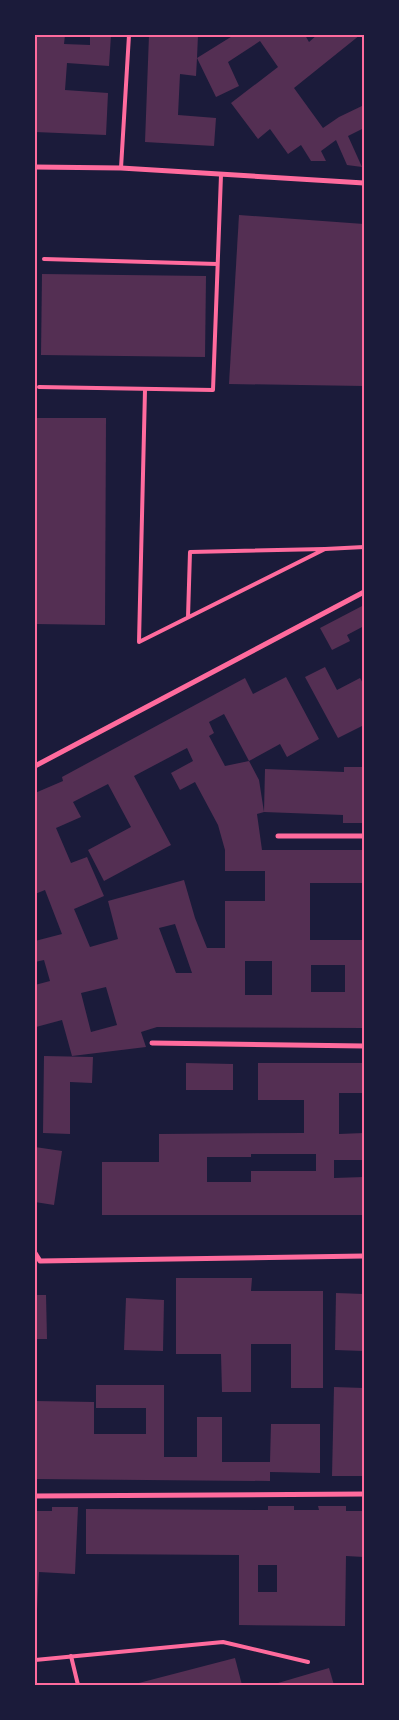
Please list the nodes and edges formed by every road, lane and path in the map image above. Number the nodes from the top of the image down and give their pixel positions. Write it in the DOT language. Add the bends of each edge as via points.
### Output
graph roads {
  1 [pos="129,35"];
  2 [pos="35,167"];
  3 [pos="121,168"];
  4 [pos="221,175"];
  5 [pos="364,183"];
  6 [pos="44,259"];
  7 [pos="217,264"];
  8 [pos="39,387"];
  9 [pos="145,390"];
  10 [pos="364,547"];
  11 [pos="326,549"];
  12 [pos="364,592"];
  13 [pos="188,617"];
  14 [pos="35,766"];
  15 [pos="278,836"];
  16 [pos="364,836"];
  17 [pos="152,1043"];
  18 [pos="364,1046"];
  19 [pos="35,1253"];
  20 [pos="364,1256"];
  21 [pos="364,1494"];
  22 [pos="35,1496"];
  23 [pos="71,1656"];
  24 [pos="35,1660"];
  25 [pos="308,1662"];
  26 [pos="78,1685"];
  1 -- 3 [label="lane"];
  2 -- 3 [label="street"];
  3 -- 4 [label="street"];
  4 -- 5 [label="street"];
  4 -- 7 [label="lane"];
  6 -- 7 [label="lane"];
  7 -- 9 [label="lane" via="212,390"];
  8 -- 9 [label="lane"];
  9 -- 13 [label="lane" via="139,642"];
  10 -- 11 [label="lane"];
  11 -- 13 [label="lane"];
  11 -- 13 [label="lane" via="190,552"];
  12 -- 14 [label="street"];
  15 -- 16 [label="street"];
  17 -- 18 [label="street"];
  19 -- 20 [label="street" via="40,1262"];
  21 -- 22 [label="street"];
  23 -- 24 [label="lane"];
  23 -- 25 [label="lane" via="223,1642"];
  23 -- 26 [label="lane"];
}
